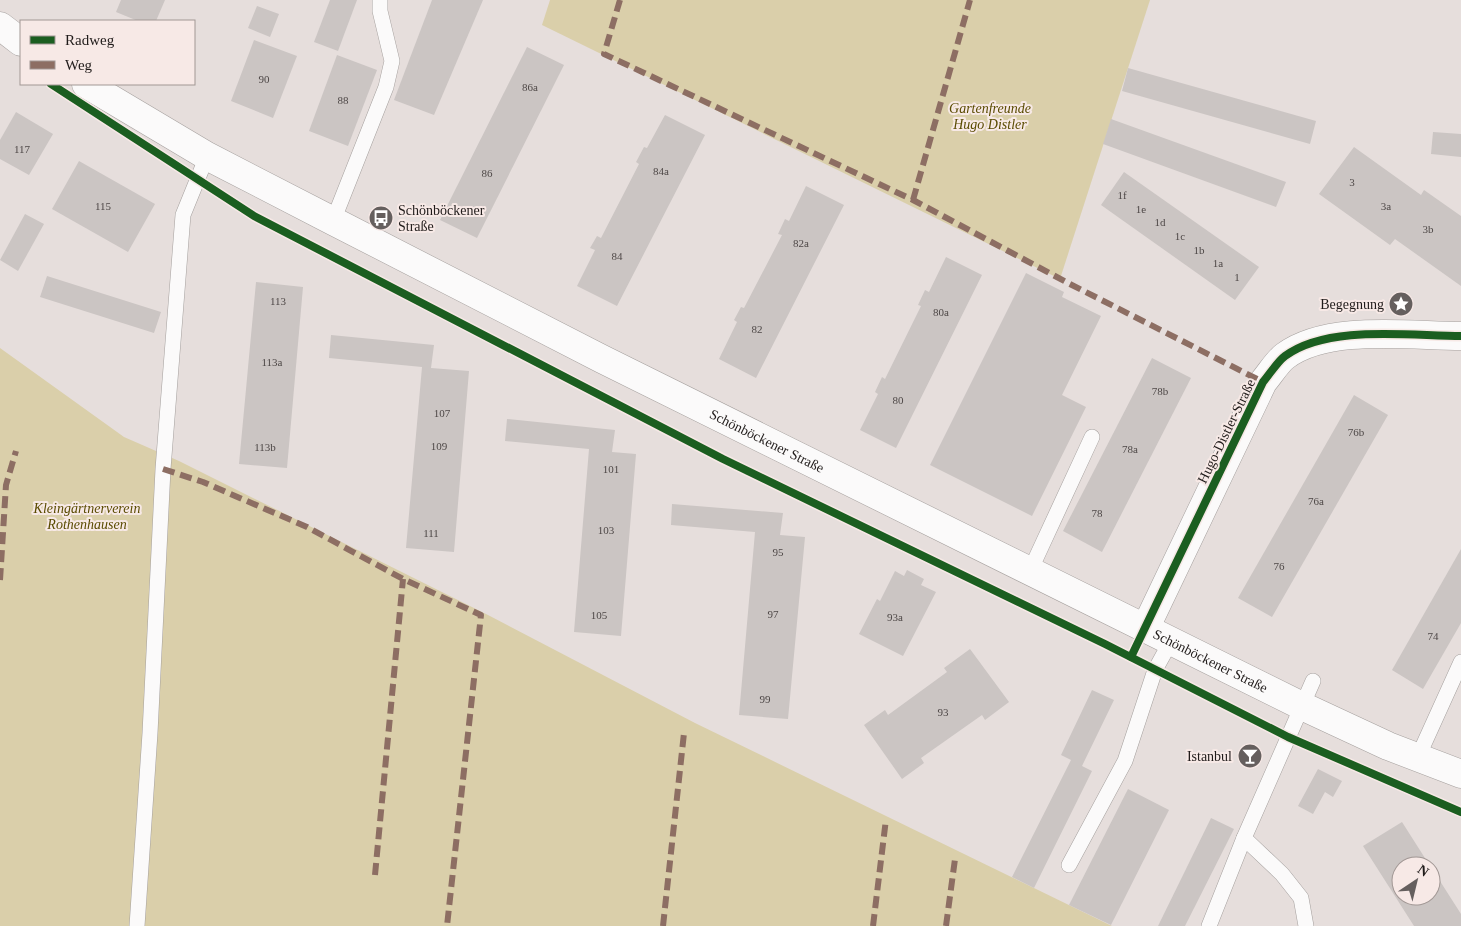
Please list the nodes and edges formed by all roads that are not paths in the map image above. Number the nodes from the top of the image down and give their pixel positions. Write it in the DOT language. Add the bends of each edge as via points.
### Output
graph roads {
  1 [pos="380,0"];
  2 [pos="0,26"];
  3 [pos="20,41"];
  4 [pos="88,85"];
  5 [pos="207,156"];
  6 [pos="333,221"];
  7 [pos="1461,336"];
  8 [pos="1092,437"];
  9 [pos="1030,571"];
  10 [pos="1145,629"];
  11 [pos="1171,641"];
  12 [pos="1461,662"];
  13 [pos="1313,681"];
  14 [pos="1302,706"];
  15 [pos="1418,757"];
  16 [pos="1461,774"];
  17 [pos="1244,838"];
  18 [pos="1069,865"];
  19 [pos="137,926"];
  20 [pos="1209,926"];
  21 [pos="1306,926"];
  1 -- 6 [label="lane" via="392,61 386,86"];
  2 -- 3 [label="main road"];
  4 -- 5 [label="main road, Schönböckener Straße"];
  5 -- 6 [label="main road, Schönböckener Straße"];
  5 -- 19 [label="lane" via="183,215 163,470"];
  6 -- 9 [label="main road, Schönböckener Straße" via="602,359"];
  7 -- 10 [label="main road, Hugo-Distler-Straße" via="1360,334 1316,340 1284,356 1264,382"];
  8 -- 9 [label="lane"];
  9 -- 10 [label="main road, Schönböckener Straße"];
  10 -- 11 [label="main road, Schönböckener Straße"];
  11 -- 14 [label="main road, Schönböckener Straße"];
  11 -- 18 [label="lane" via="1155,670 1125,761"];
  12 -- 15 [label="lane"];
  13 -- 14 [label="lane"];
  14 -- 15 [label="main road, Schönböckener Straße"];
  14 -- 17 [label="lane"];
  15 -- 16 [label="main road, Schönböckener Straße"];
  17 -- 20 [label="lane"];
  17 -- 21 [label="lane" via="1282,874 1301,898"];
}
